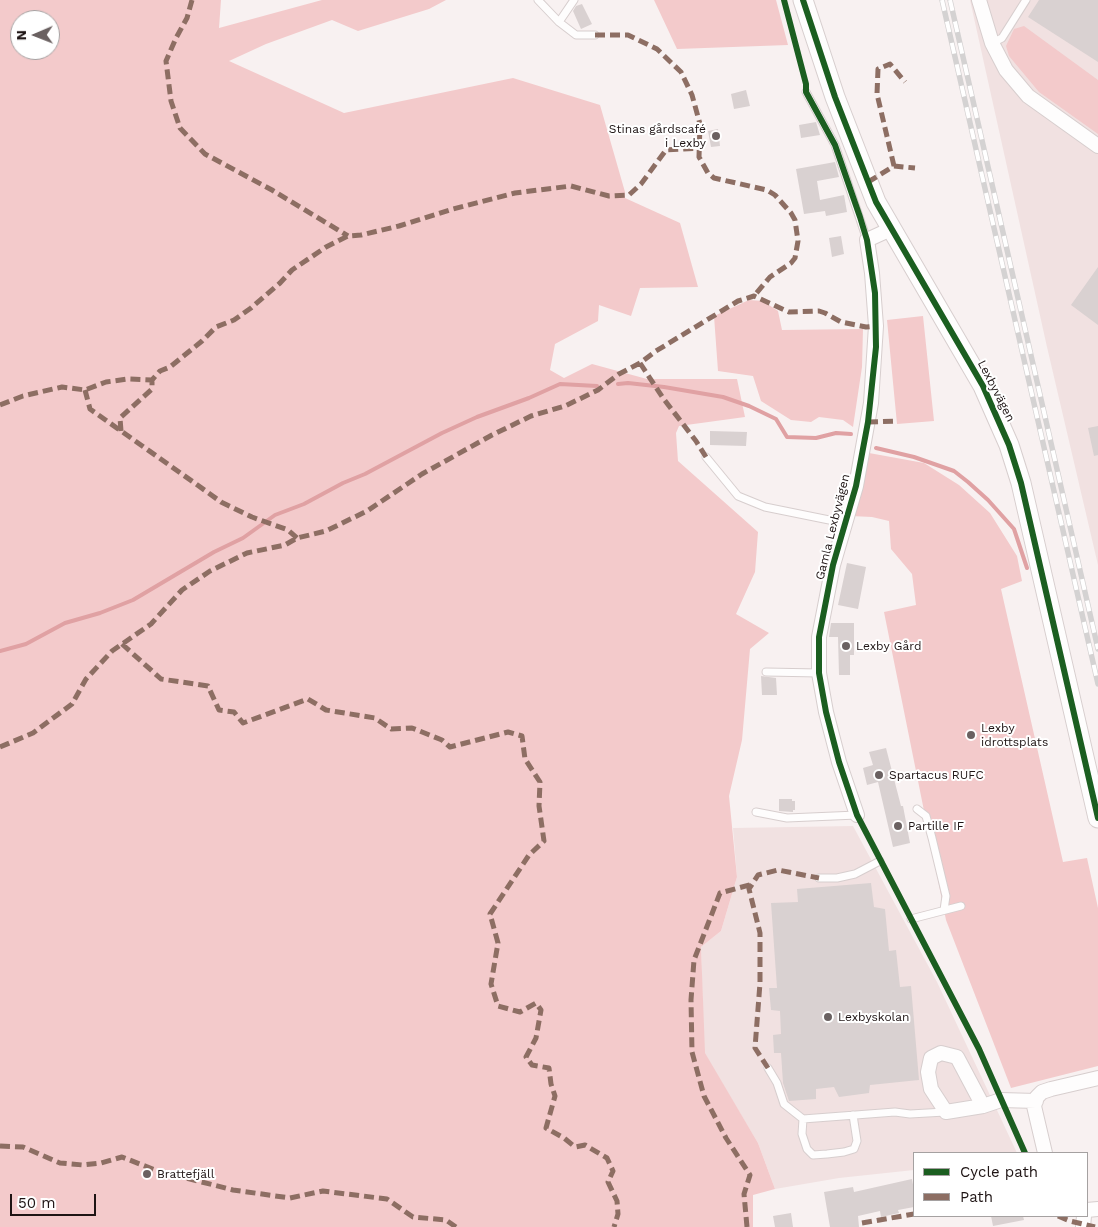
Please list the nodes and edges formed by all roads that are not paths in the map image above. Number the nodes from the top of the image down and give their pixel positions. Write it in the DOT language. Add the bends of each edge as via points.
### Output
graph roads {
  1 [pos="538,0"];
  2 [pos="574,0"];
  3 [pos="803,0"];
  4 [pos="979,0"];
  5 [pos="1026,0"];
  6 [pos="559,22"];
  7 [pos="595,35"];
  8 [pos="992,43"];
  9 [pos="806,92"];
  10 [pos="1098,146"];
  11 [pos="890,229"];
  12 [pos="867,240"];
  13 [pos="706,457"];
  14 [pos="844,523"];
  15 [pos="766,672"];
  16 [pos="819,673"];
  17 [pos="917,809"];
  18 [pos="756,812"];
  19 [pos="857,815"];
  20 [pos="1098,818"];
  21 [pos="880,860"];
  22 [pos="819,878"];
  23 [pos="961,906"];
  24 [pos="944,910"];
  25 [pos="911,918"];
  26 [pos="768,1068"];
  27 [pos="1098,1078"];
  28 [pos="1036,1101"];
  29 [pos="982,1106"];
  30 [pos="946,1112"];
  31 [pos="853,1115"];
  32 [pos="803,1119"];
  33 [pos="1045,1152"];
  1 -- 6 [label="lane"];
  2 -- 6 [label="lane"];
  3 -- 11 [label="street, Lexbyvägen" via="855,150"];
  4 -- 8 [label="street"];
  5 -- 8 [label="lane" via="1002,38"];
  6 -- 7 [label="lane" via="576,35"];
  8 -- 10 [label="street" via="1006,70 1028,96"];
  9 -- 12 [label="lane" via="835,145"];
  11 -- 12 [label="street"];
  11 -- 20 [label="street, Lexbyvägen" via="983,386 1009,445"];
  12 -- 14 [label="street, Gamla Lexbyvägen" via="876,318 874,368 856,486"];
  13 -- 14 [label="lane" via="738,496 765,507"];
  14 -- 16 [label="street, Gamla Lexbyvägen" via="819,637"];
  15 -- 16 [label="lane"];
  16 -- 19 [label="street, Gamla Lexbyvägen" via="839,762"];
  17 -- 24 [label="lane" via="926,816 932,838 946,896"];
  18 -- 19 [label="lane" via="787,818"];
  21 -- 22 [label="lane" via="855,874"];
  23 -- 24 [label="lane"];
  24 -- 25 [label="lane"];
  26 -- 32 [label="lane" via="784,1104"];
  27 -- 28 [label="street" via="1042,1092"];
  28 -- 29 [label="street" via="1000,1100"];
  28 -- 33 [label="street" via="1034,1106"];
  29 -- 30 [label="street"];
  29 -- 30 [label="street" via="957,1057 941,1053 931,1058 928,1072 931,1089"];
  30 -- 31 [label="lane"];
  31 -- 32 [label="lane"];
  31 -- 32 [label="lane" via="857,1141 854,1149 835,1153 813,1154 807,1149 802,1134"];
}
